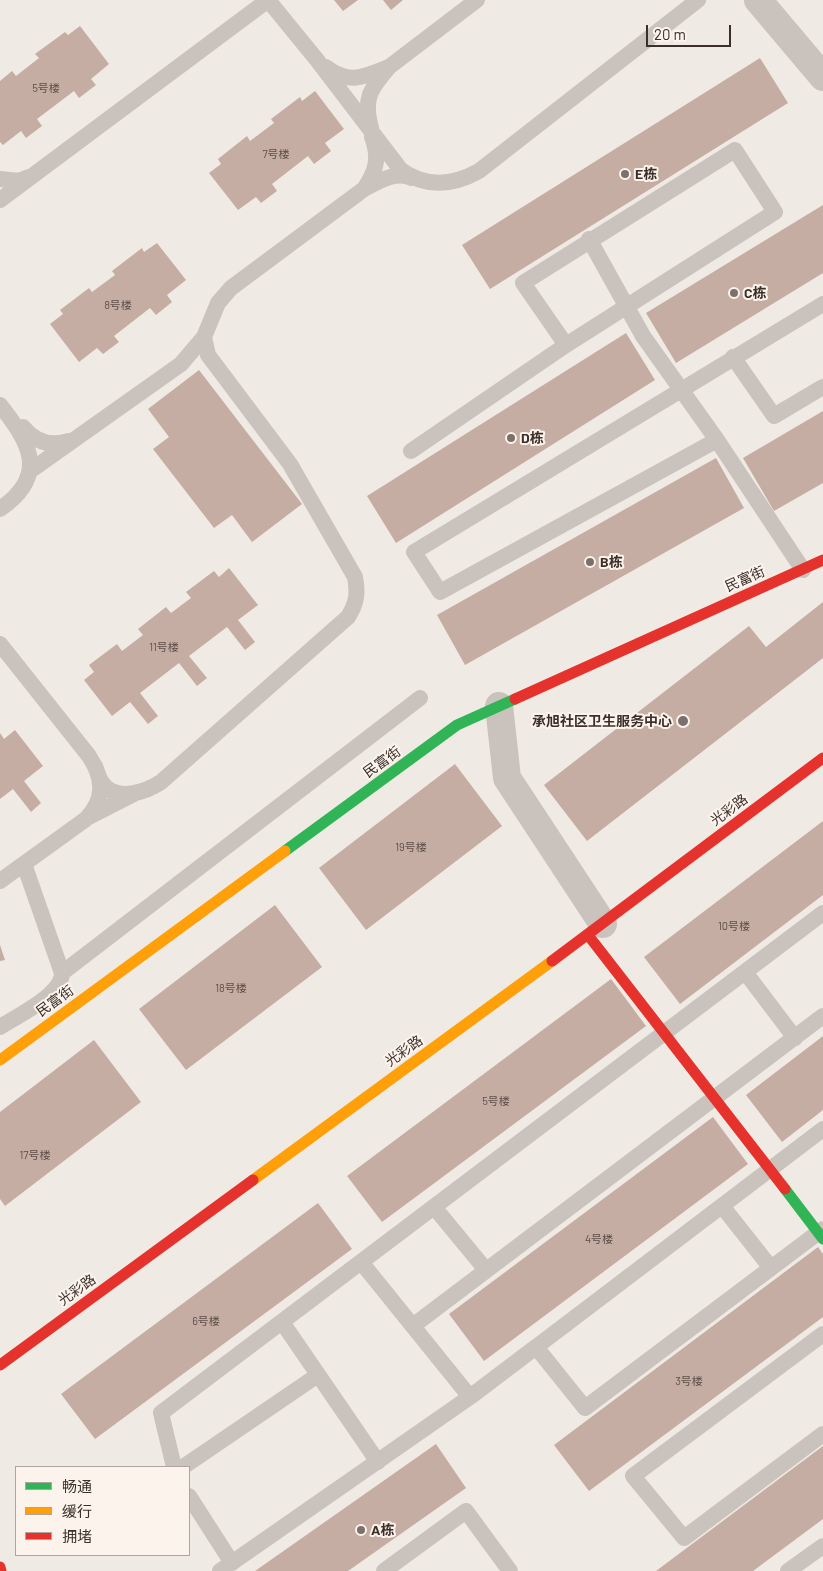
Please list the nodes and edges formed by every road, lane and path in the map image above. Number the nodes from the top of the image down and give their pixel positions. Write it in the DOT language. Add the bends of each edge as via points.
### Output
graph roads {
  1 [pos="477,0"];
  2 [pos="698,0"];
  3 [pos="758,0"];
  4 [pos="317,60"];
  5 [pos="389,67"];
  6 [pos="823,77"];
  7 [pos="370,128"];
  8 [pos="36,175"];
  9 [pos="0,179"];
  10 [pos="413,179"];
  11 [pos="364,190"];
  12 [pos="0,200"];
  13 [pos="589,239"];
  14 [pos="823,304"];
  15 [pos="627,306"];
  16 [pos="204,337"];
  17 [pos="566,345"];
  18 [pos="734,357"];
  19 [pos="823,387"];
  20 [pos="681,389"];
  21 [pos="0,397"];
  22 [pos="0,405"];
  23 [pos="80,437"];
  24 [pos="717,440"];
  25 [pos="410,451"];
  26 [pos="30,471"];
  27 [pos="0,510"];
  28 [pos="823,560"];
  29 [pos="803,570"];
  30 [pos="0,644"];
  31 [pos="420,698"];
  32 [pos="499,706"];
  33 [pos="823,758"];
  34 [pos="95,766"];
  35 [pos="136,793"];
  36 [pos="86,819"];
  37 [pos="24,864"];
  38 [pos="0,881"];
  39 [pos="823,914"];
  40 [pos="596,930"];
  41 [pos="745,972"];
  42 [pos="62,973"];
  43 [pos="823,1016"];
  44 [pos="0,1027"];
  45 [pos="664,1034"];
  46 [pos="795,1038"];
  47 [pos="0,1060"];
  48 [pos="715,1099"];
  49 [pos="823,1129"];
  50 [pos="770,1170"];
  51 [pos="434,1206"];
  52 [pos="722,1206"];
  53 [pos="821,1233"];
  54 [pos="361,1262"];
  55 [pos="771,1268"];
  56 [pos="486,1270"];
  57 [pos="282,1322"];
  58 [pos="414,1324"];
  59 [pos="820,1342"];
  60 [pos="536,1347"];
  61 [pos="0,1364"];
  62 [pos="318,1375"];
  63 [pos="470,1397"];
  64 [pos="823,1434"];
  65 [pos="378,1462"];
  66 [pos="174,1466"];
  67 [pos="184,1466"];
  68 [pos="190,1498"];
  69 [pos="823,1546"];
  70 [pos="0,1566"];
  71 [pos="226,1567"];
  72 [pos="1,1571"];
  73 [pos="384,1571"];
  74 [pos="510,1571"];
  75 [pos="788,1571"];
  1 -- 5 [label="lane"];
  2 -- 10 [label="lane" via="479,171 451,183 429,184"];
  3 -- 6 [label="street"];
  4 -- 5 [label="lane" via="338,76 354,79"];
  4 -- 7 [label="lane"];
  4 -- 8 [label="lane" via="268,0"];
  5 -- 7 [label="lane" via="368,95"];
  7 -- 10 [label="lane" via="401,170"];
  7 -- 11 [label="lane" via="378,159 374,176"];
  8 -- 9 [label="lane" via="19,181"];
  8 -- 12 [label="lane"];
  10 -- 11 [label="lane" via="406,175 392,176"];
  11 -- 16 [label="lane" via="232,288 218,303"];
  13 -- 15 [label="lane"];
  13 -- 15 [label="lane" via="735,150 775,212"];
  13 -- 17 [label="lane" via="523,283"];
  14 -- 18 [label="lane"];
  15 -- 17 [label="lane"];
  15 -- 20 [label="lane" via="643,336"];
  16 -- 23 [label="lane" via="181,364"];
  16 -- 35 [label="lane" via="208,355 290,464 355,577 356,606 348,617 161,782"];
  17 -- 25 [label="lane"];
  18 -- 19 [label="lane" via="774,416"];
  18 -- 20 [label="lane"];
  20 -- 24 [label="lane"];
  20 -- 24 [label="lane" via="414,552 440,592"];
  21 -- 23 [label="lane" via="38,441 51,444"];
  22 -- 26 [label="lane" via="26,441"];
  23 -- 26 [label="lane"];
  24 -- 29 [label="lane"];
  26 -- 27 [label="lane" via="20,492"];
  28 -- 29 [label="street, 民富街"];
  29 -- 32 [label="street, 民富街"];
  30 -- 34 [label="lane"];
  31 -- 42 [label="lane"];
  32 -- 40 [label="street" via="507,778"];
  32 -- 47 [label="street, 民富街" via="457,725"];
  33 -- 40 [label="street, 光彩路"];
  34 -- 35 [label="lane" via="102,784 111,791"];
  34 -- 36 [label="lane" via="100,794 96,808"];
  35 -- 36 [label="lane"];
  36 -- 37 [label="lane"];
  37 -- 38 [label="lane"];
  37 -- 42 [label="lane"];
  39 -- 41 [label="lane"];
  40 -- 45 [label="street"];
  40 -- 61 [label="street, 光彩路"];
  41 -- 45 [label="lane"];
  41 -- 46 [label="lane"];
  42 -- 44 [label="lane" via="62,980 54,992"];
  43 -- 46 [label="lane"];
  45 -- 48 [label="street"];
  45 -- 51 [label="lane"];
  46 -- 48 [label="lane"];
  48 -- 50 [label="street"];
  48 -- 56 [label="lane"];
  49 -- 50 [label="lane"];
  50 -- 52 [label="lane"];
  50 -- 53 [label="street"];
  51 -- 54 [label="lane"];
  51 -- 56 [label="lane"];
  52 -- 55 [label="lane"];
  52 -- 60 [label="lane"];
  53 -- 55 [label="lane"];
  54 -- 57 [label="lane"];
  54 -- 58 [label="lane"];
  55 -- 60 [label="lane" via="585,1408"];
  56 -- 58 [label="lane"];
  57 -- 62 [label="lane"];
  57 -- 66 [label="lane" via="161,1413"];
  58 -- 63 [label="lane"];
  59 -- 64 [label="lane" via="634,1476 684,1538"];
  60 -- 63 [label="lane"];
  62 -- 65 [label="lane"];
  62 -- 67 [label="lane"];
  63 -- 65 [label="lane"];
  65 -- 71 [label="lane"];
  68 -- 71 [label="lane"];
  69 -- 75 [label="lane"];
  70 -- 72 [label="street"];
  73 -- 74 [label="lane" via="466,1511"];
}
